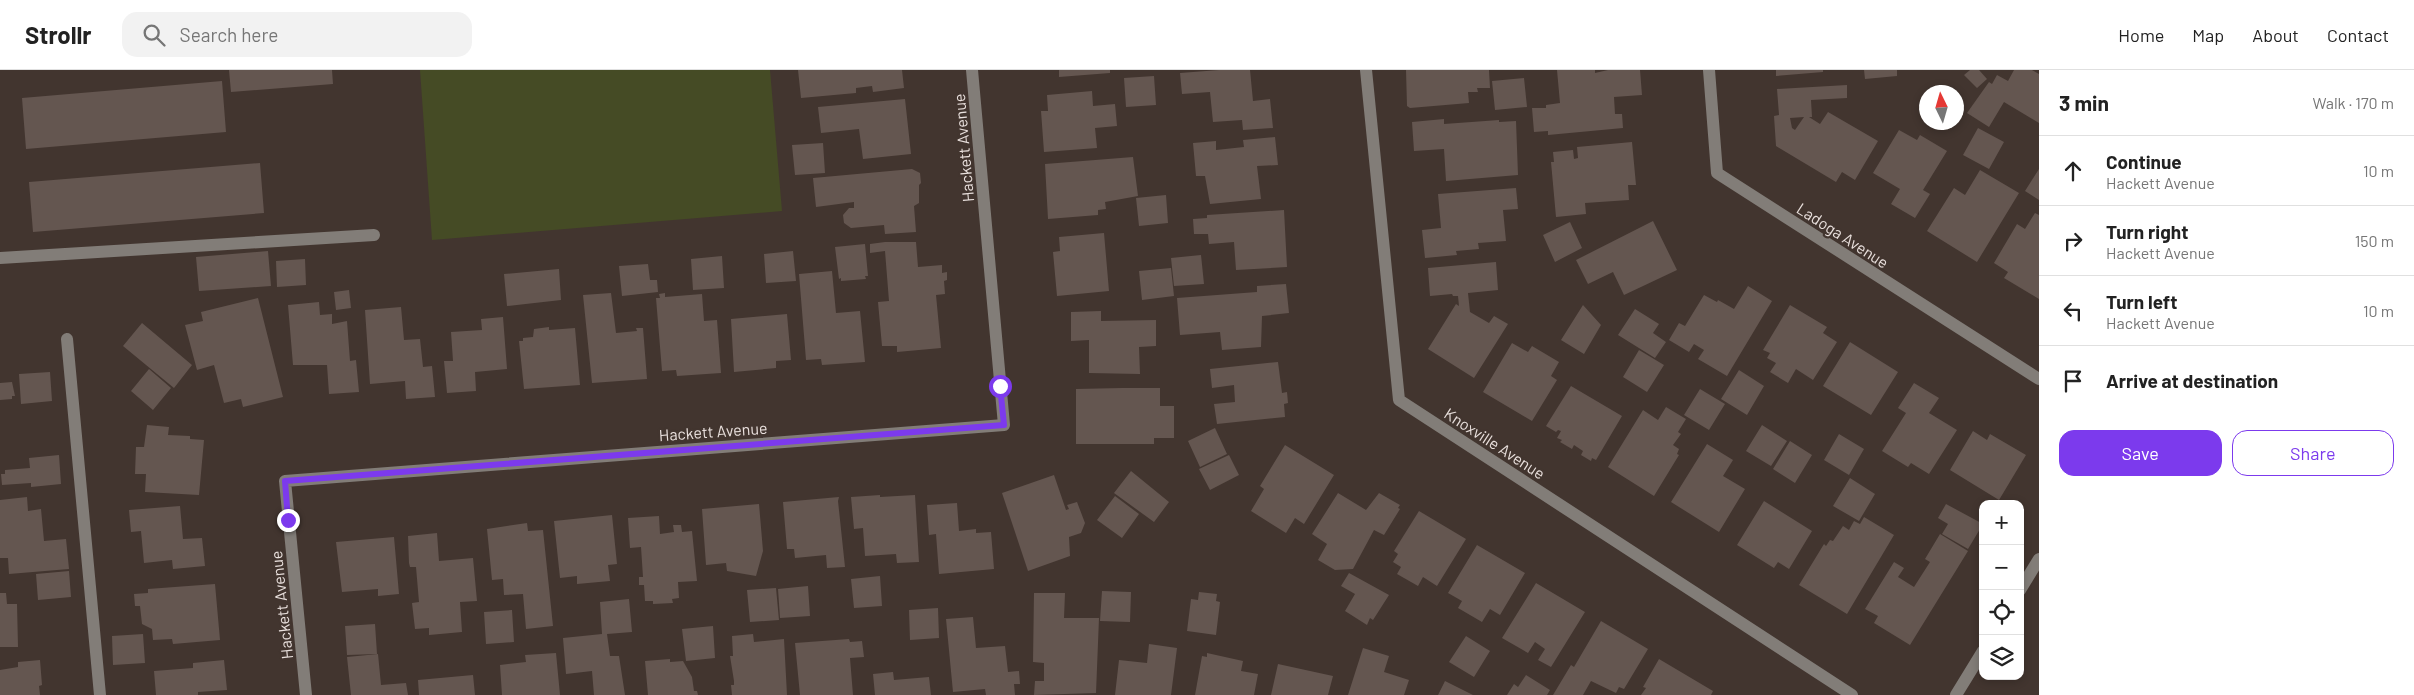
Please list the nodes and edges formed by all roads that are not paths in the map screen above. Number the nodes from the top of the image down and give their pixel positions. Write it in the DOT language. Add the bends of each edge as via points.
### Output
graph roads {
  1 [pos="972,70"];
  2 [pos="1366,70"];
  3 [pos="1709,70"];
  4 [pos="374,235"];
  5 [pos="0,258"];
  6 [pos="68,339"];
  7 [pos="2039,379"];
  8 [pos="2039,559"];
  9 [pos="2024,583"];
  10 [pos="1979,658"];
  11 [pos="100,695"];
  12 [pos="306,695"];
  13 [pos="1852,695"];
  14 [pos="1956,695"];
  1 -- 12 [label="street, Hackett Avenue" via="1004,425 285,481"];
  2 -- 13 [label="street, Knoxville Avenue" via="1399,400"];
  3 -- 7 [label="street, Ladoga Avenue" via="1717,173"];
  4 -- 5 [label="street"];
  6 -- 11 [label="street"];
  8 -- 9 [label="street"];
  10 -- 14 [label="street"];
}
